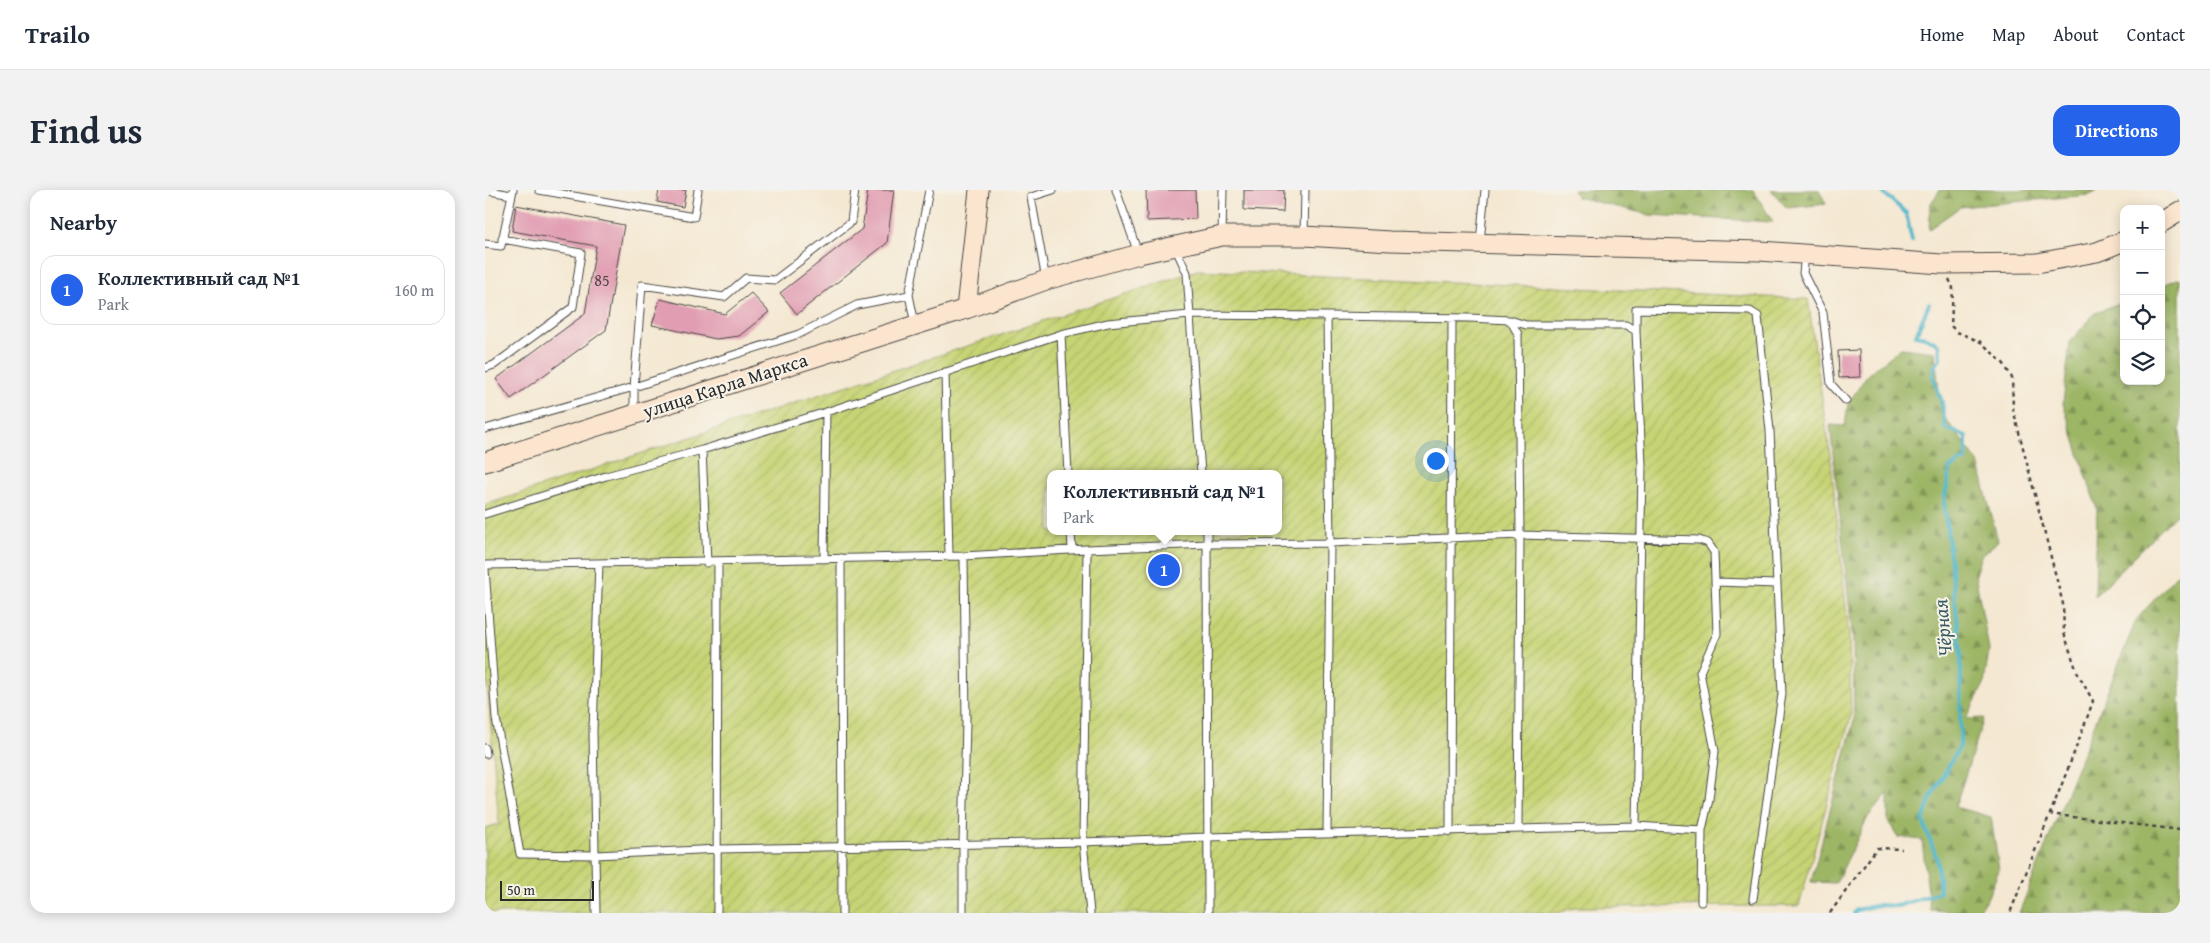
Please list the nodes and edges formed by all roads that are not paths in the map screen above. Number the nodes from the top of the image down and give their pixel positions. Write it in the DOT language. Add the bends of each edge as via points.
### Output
graph roads {
  1 [pos="485,190"];
  2 [pos="539,190"];
  3 [pos="698,190"];
  4 [pos="855,190"];
  5 [pos="929,190"];
  6 [pos="979,190"];
  7 [pos="1053,190"];
  8 [pos="1116,190"];
  9 [pos="1223,190"];
  10 [pos="1305,190"];
  11 [pos="1485,190"];
  12 [pos="512,193"];
  13 [pos="2180,211"];
  14 [pos="2165,220"];
  15 [pos="1222,236"];
  16 [pos="1304,236"];
  17 [pos="502,239"];
  18 [pos="1480,243"];
  19 [pos="2120,243"];
  20 [pos="485,244"];
  21 [pos="1175,247"];
  22 [pos="1139,254"];
  23 [pos="1805,254"];
  24 [pos="1046,280"];
  25 [pos="909,296"];
  26 [pos="966,309"];
  27 [pos="1189,314"];
  28 [pos="1327,316"];
  29 [pos="1452,318"];
  30 [pos="1510,320"];
  31 [pos="915,324"];
  32 [pos="1636,331"];
  33 [pos="1061,334"];
  34 [pos="485,368"];
  35 [pos="945,372"];
  36 [pos="633,387"];
  37 [pos="1846,401"];
  38 [pos="826,412"];
  39 [pos="634,414"];
  40 [pos="485,429"];
  41 [pos="702,450"];
  42 [pos="485,462"];
  43 [pos="1068,470"];
  44 [pos="1201,470"];
  45 [pos="485,514"];
  46 [pos="1071,535"];
  47 [pos="1207,535"];
  48 [pos="1520,535"];
  49 [pos="1640,537"];
  50 [pos="1453,540"];
  51 [pos="1208,544"];
  52 [pos="1330,544"];
  53 [pos="1071,549"];
  54 [pos="1087,549"];
  55 [pos="949,556"];
  56 [pos="964,556"];
  57 [pos="841,558"];
  58 [pos="824,559"];
  59 [pos="707,562"];
  60 [pos="718,562"];
  61 [pos="599,564"];
  62 [pos="485,567"];
  63 [pos="1716,582"];
  64 [pos="1777,584"];
  65 [pos="1636,826"];
  66 [pos="1518,828"];
  67 [pos="1702,830"];
  68 [pos="1450,832"];
  69 [pos="1327,833"];
  70 [pos="1207,837"];
  71 [pos="1083,842"];
  72 [pos="963,844"];
  73 [pos="842,846"];
  74 [pos="719,849"];
  75 [pos="596,855"];
  76 [pos="1753,899"];
  77 [pos="1701,902"];
  78 [pos="596,913"];
  79 [pos="717,913"];
  80 [pos="842,913"];
  81 [pos="963,913"];
  82 [pos="1090,913"];
  83 [pos="1208,913"];
  1 -- 12 [label="lane"];
  2 -- 3 [label="lane" via="694,216"];
  4 -- 36 [label="lane" via="851,222 775,280 746,278 724,297 642,285"];
  5 -- 25 [label="lane"];
  6 -- 26 [label="street"];
  7 -- 24 [label="lane" via="1031,197"];
  8 -- 22 [label="lane"];
  9 -- 15 [label="lane"];
  10 -- 16 [label="lane"];
  11 -- 18 [label="lane"];
  12 -- 17 [label="lane"];
  13 -- 14 [label="street"];
  15 -- 16 [label="street, улица Карла Маркса"];
  15 -- 21 [label="street, улица Карла Маркса"];
  16 -- 18 [label="street, улица Карла Маркса"];
  17 -- 20 [label="lane" via="501,246"];
  17 -- 34 [label="lane" via="581,252 573,307 494,365"];
  18 -- 23 [label="street, улица Карла Маркса"];
  19 -- 23 [label="street, улица Карла Маркса" via="2097,252 2037,263 1942,264"];
  21 -- 22 [label="street, улица Карла Маркса"];
  21 -- 27 [label="lane" via="1187,274"];
  22 -- 24 [label="street, улица Карла Маркса"];
  23 -- 37 [label="lane" via="1803,273 1823,313 1831,384"];
  24 -- 26 [label="street, улица Карла Маркса"];
  25 -- 31 [label="lane"];
  25 -- 36 [label="lane" via="857,305 799,334"];
  26 -- 31 [label="street, улица Карла Маркса"];
  27 -- 28 [label="lane"];
  27 -- 33 [label="lane" via="1108,323"];
  27 -- 44 [label="lane"];
  28 -- 29 [label="lane"];
  28 -- 52 [label="lane"];
  29 -- 30 [label="lane"];
  29 -- 50 [label="lane"];
  30 -- 32 [label="lane" via="1526,325 1626,325"];
  30 -- 48 [label="lane" via="1518,334"];
  31 -- 39 [label="street, улица Карла Маркса"];
  32 -- 49 [label="lane" via="1642,465"];
  32 -- 64 [label="lane" via="1636,309 1750,311 1758,316 1770,431"];
  33 -- 35 [label="lane"];
  33 -- 43 [label="lane"];
  35 -- 38 [label="lane"];
  35 -- 55 [label="lane"];
  36 -- 39 [label="lane"];
  36 -- 40 [label="lane"];
  38 -- 41 [label="lane"];
  38 -- 58 [label="lane"];
  39 -- 42 [label="street, улица Карла Маркса"];
  41 -- 45 [label="lane"];
  41 -- 59 [label="lane"];
  46 -- 53 [label="lane"];
  47 -- 51 [label="lane"];
  48 -- 49 [label="lane"];
  48 -- 50 [label="lane"];
  48 -- 66 [label="lane"];
  49 -- 63 [label="lane" via="1699,540 1708,544 1714,552"];
  49 -- 65 [label="lane"];
  50 -- 52 [label="lane"];
  50 -- 68 [label="lane"];
  51 -- 52 [label="lane"];
  51 -- 54 [label="lane"];
  51 -- 70 [label="lane"];
  52 -- 69 [label="lane"];
  53 -- 54 [label="lane"];
  53 -- 56 [label="lane"];
  54 -- 71 [label="lane"];
  55 -- 56 [label="lane"];
  55 -- 57 [label="lane"];
  56 -- 72 [label="lane" via="967,722"];
  57 -- 58 [label="lane"];
  57 -- 73 [label="lane"];
  58 -- 60 [label="lane"];
  59 -- 60 [label="lane"];
  59 -- 61 [label="lane"];
  60 -- 74 [label="lane"];
  61 -- 62 [label="lane"];
  61 -- 75 [label="lane" via="593,730"];
  62 -- 75 [label="lane" via="496,718 520,854"];
  63 -- 64 [label="lane"];
  63 -- 67 [label="lane" via="1717,634 1700,672 1715,751"];
  64 -- 76 [label="lane" via="1782,694"];
  65 -- 66 [label="lane"];
  65 -- 67 [label="lane"];
  66 -- 68 [label="lane"];
  67 -- 77 [label="lane"];
  68 -- 69 [label="lane"];
  69 -- 70 [label="lane"];
  70 -- 71 [label="lane"];
  70 -- 83 [label="lane"];
  71 -- 72 [label="lane"];
  71 -- 82 [label="lane"];
  72 -- 73 [label="lane"];
  72 -- 81 [label="lane"];
  73 -- 74 [label="lane"];
  73 -- 80 [label="lane"];
  74 -- 75 [label="lane"];
  74 -- 79 [label="lane"];
  75 -- 78 [label="lane"];
}
